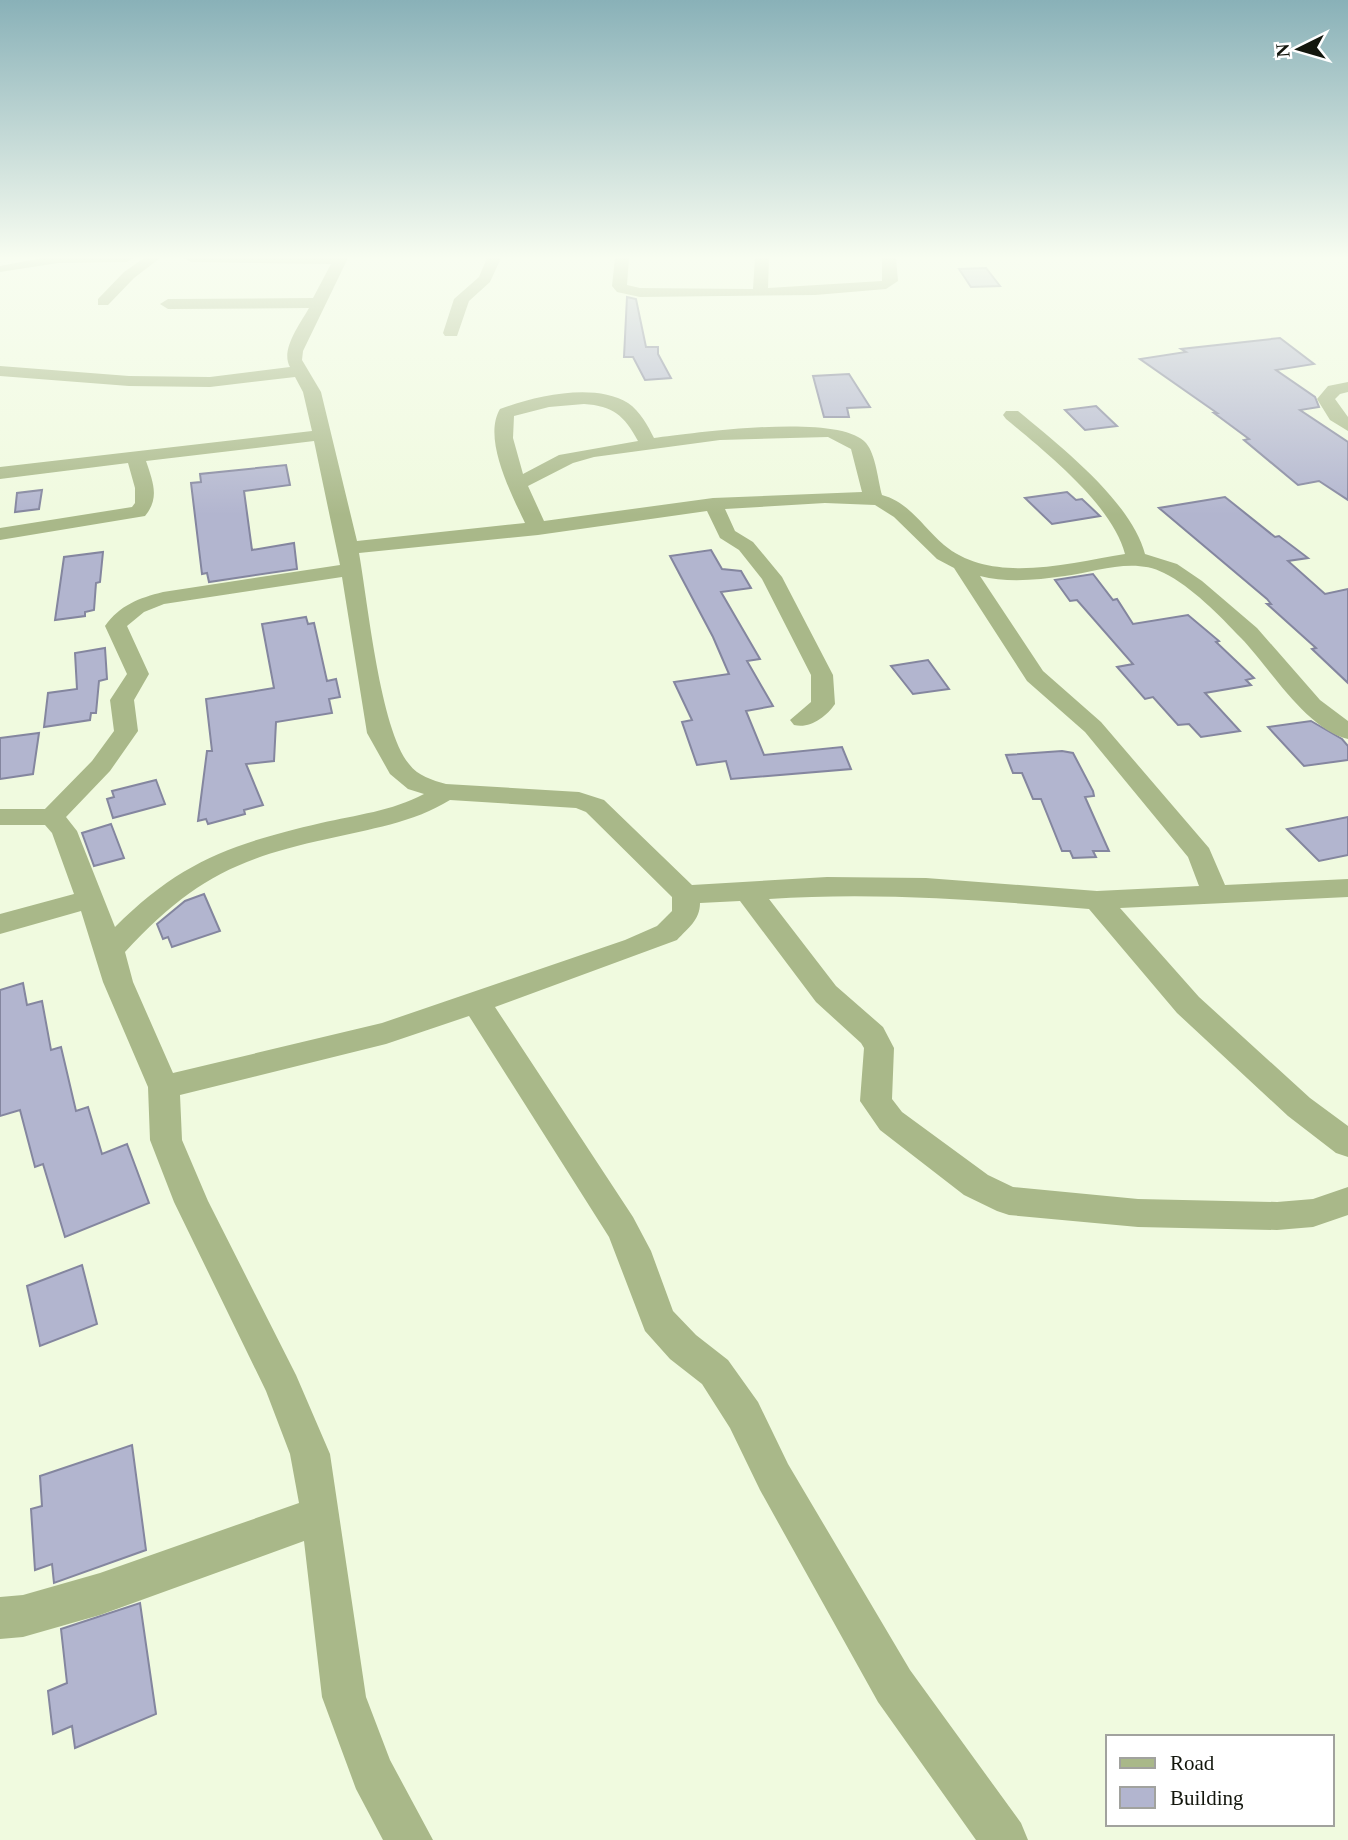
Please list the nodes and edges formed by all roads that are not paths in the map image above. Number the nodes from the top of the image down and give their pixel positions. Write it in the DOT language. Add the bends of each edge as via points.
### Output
graph roads {
  1 [pos="299,344"];
  2 [pos="0,371"];
  3 [pos="300,371"];
  4 [pos="1348,387"];
  5 [pos="1012,415"];
  6 [pos="1348,426"];
  7 [pos="320,435"];
  8 [pos="649,445"];
  9 [pos="136,458"];
  10 [pos="0,473"];
  11 [pos="517,484"];
  12 [pos="873,498"];
  13 [pos="713,504"];
  14 [pos="538,530"];
  15 [pos="0,534"];
  16 [pos="348,548"];
  17 [pos="1136,558"];
  18 [pos="961,563"];
  19 [pos="352,569"];
  20 [pos="802,720"];
  21 [pos="1347,729"];
  22 [pos="445,792"];
  23 [pos="0,817"];
  24 [pos="52,817"];
  25 [pos="1348,888"];
  26 [pos="747,890"];
  27 [pos="1215,893"];
  28 [pos="686,895"];
  29 [pos="90,898"];
  30 [pos="1097,900"];
  31 [pos="0,924"];
  32 [pos="110,950"];
  33 [pos="476,1002"];
  34 [pos="164,1087"];
  35 [pos="1348,1144"];
  36 [pos="1348,1201"];
  37 [pos="321,1515"];
  38 [pos="0,1618"];
  39 [pos="409,1840"];
  40 [pos="1004,1840"];
  1 -- 3 [label="street" via="294,360"];
  2 -- 3 [label="street" via="210,382"];
  3 -- 7 [label="street" via="312,392"];
  4 -- 6 [label="street" via="1334,390 1326,399"];
  5 -- 17 [label="street" via="1119,519 1136,546"];
  7 -- 9 [label="street"];
  7 -- 16 [label="street"];
  8 -- 11 [label="street" via="579,455"];
  8 -- 11 [label="street" via="631,415 605,399 520,406 506,413 502,431"];
  8 -- 12 [label="street" via="720,435 830,432 859,446"];
  9 -- 10 [label="street"];
  9 -- 15 [label="street" via="145,488 145,504 138,512"];
  11 -- 14 [label="street"];
  12 -- 13 [label="street"];
  12 -- 18 [label="street" via="892,506 944,555"];
  13 -- 14 [label="street"];
  13 -- 20 [label="street" via="727,534 746,546 772,577 822,675 823,704"];
  14 -- 16 [label="street"];
  16 -- 19 [label="street"];
  17 -- 18 [label="street" via="1047,572 978,570"];
  17 -- 21 [label="street" via="1170,568 1195,585 1249,633 1312,705"];
  18 -- 27 [label="street" via="1035,676 1093,727 1200,854"];
  19 -- 22 [label="street" via="379,733 399,769 417,784"];
  19 -- 24 [label="street" via="163,598 126,613 116,626 135,655 138,674 121,700 126,731 101,766"];
  22 -- 28 [label="street" via="579,800 595,806"];
  22 -- 32 [label="street" via="399,816 280,843 203,871 177,886"];
  23 -- 24 [label="street"];
  24 -- 29 [label="street" via="64,831"];
  25 -- 27 [label="street"];
  26 -- 28 [label="street"];
  26 -- 30 [label="street" via="926,887"];
  26 -- 36 [label="street" via="826,995 872,1035 878,1048 876,1101 891,1121 976,1185 1009,1201 1138,1213 1277,1216 1313,1213"];
  27 -- 30 [label="street"];
  28 -- 33 [label="street" via="686,914 667,933"];
  29 -- 31 [label="street"];
  29 -- 32 [label="street"];
  30 -- 35 [label="street" via="1188,1005 1299,1107"];
  32 -- 34 [label="street" via="118,982"];
  33 -- 34 [label="street" via="386,1033"];
  33 -- 40 [label="street" via="621,1227 658,1320 716,1372 894,1686"];
  34 -- 37 [label="street" via="166,1140 191,1202 283,1387 310,1454"];
  37 -- 38 [label="street" via="100,1594"];
  37 -- 39 [label="street" via="344,1697 372,1773"];
}
